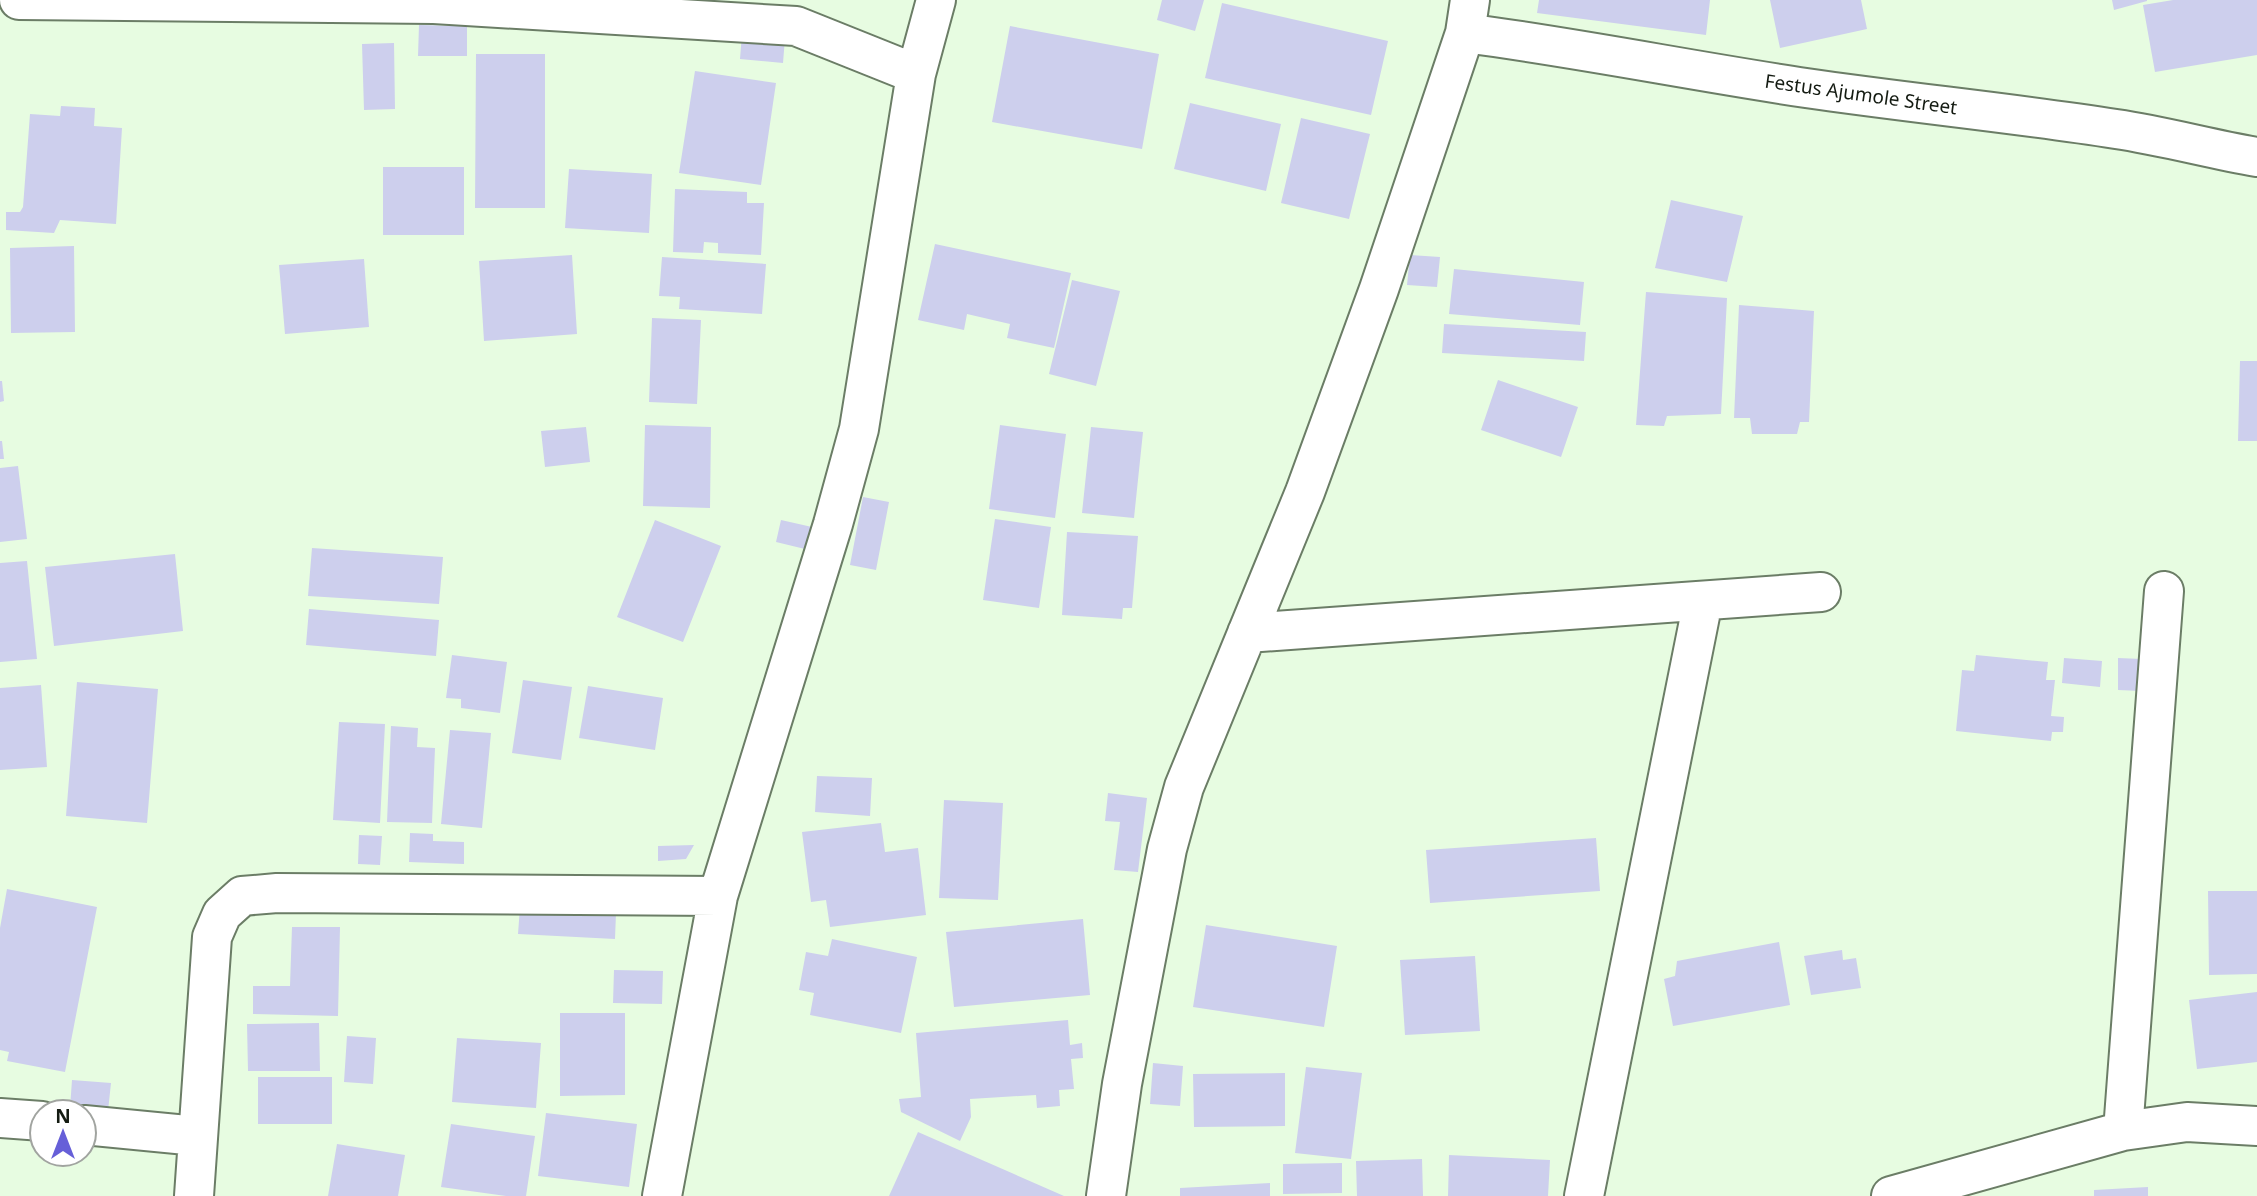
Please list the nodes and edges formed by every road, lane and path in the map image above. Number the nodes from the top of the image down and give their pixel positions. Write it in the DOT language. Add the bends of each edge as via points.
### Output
graph roads {
  1 [pos="19,0"];
  2 [pos="936,0"];
  3 [pos="434,2"];
  4 [pos="1467,17"];
  5 [pos="915,74"];
  6 [pos="2257,157"];
  7 [pos="2164,591"];
  8 [pos="1821,592"];
  9 [pos="1703,601"];
  10 [pos="1247,633"];
  11 [pos="719,897"];
  12 [pos="0,1118"];
  13 [pos="28,1120"];
  14 [pos="98,1126"];
  15 [pos="2257,1126"];
  16 [pos="2123,1131"];
  17 [pos="197,1136"];
  18 [pos="194,1196"];
  19 [pos="662,1196"];
  20 [pos="1107,1196"];
  21 [pos="1584,1196"];
  22 [pos="1891,1196"];
  1 -- 3 [label="street"];
  2 -- 5 [label="street"];
  3 -- 5 [label="street" via="796,26"];
  4 -- 6 [label="street, Festus Ajumole Street" via="1583,50 1804,88 2118,129"];
  4 -- 10 [label="street" via="1374,302 1305,492"];
  5 -- 11 [label="street" via="859,429"];
  7 -- 16 [label="street"];
  8 -- 9 [label="street"];
  9 -- 10 [label="street"];
  9 -- 21 [label="street"];
  10 -- 20 [label="street" via="1184,787 1167,849 1122,1084"];
  11 -- 17 [label="street" via="277,893 242,897 222,914 212,937"];
  11 -- 19 [label="street"];
  12 -- 13 [label="street"];
  14 -- 17 [label="street"];
  15 -- 16 [label="street" via="2187,1122"];
  16 -- 22 [label="street"];
  17 -- 18 [label="street"];
}
